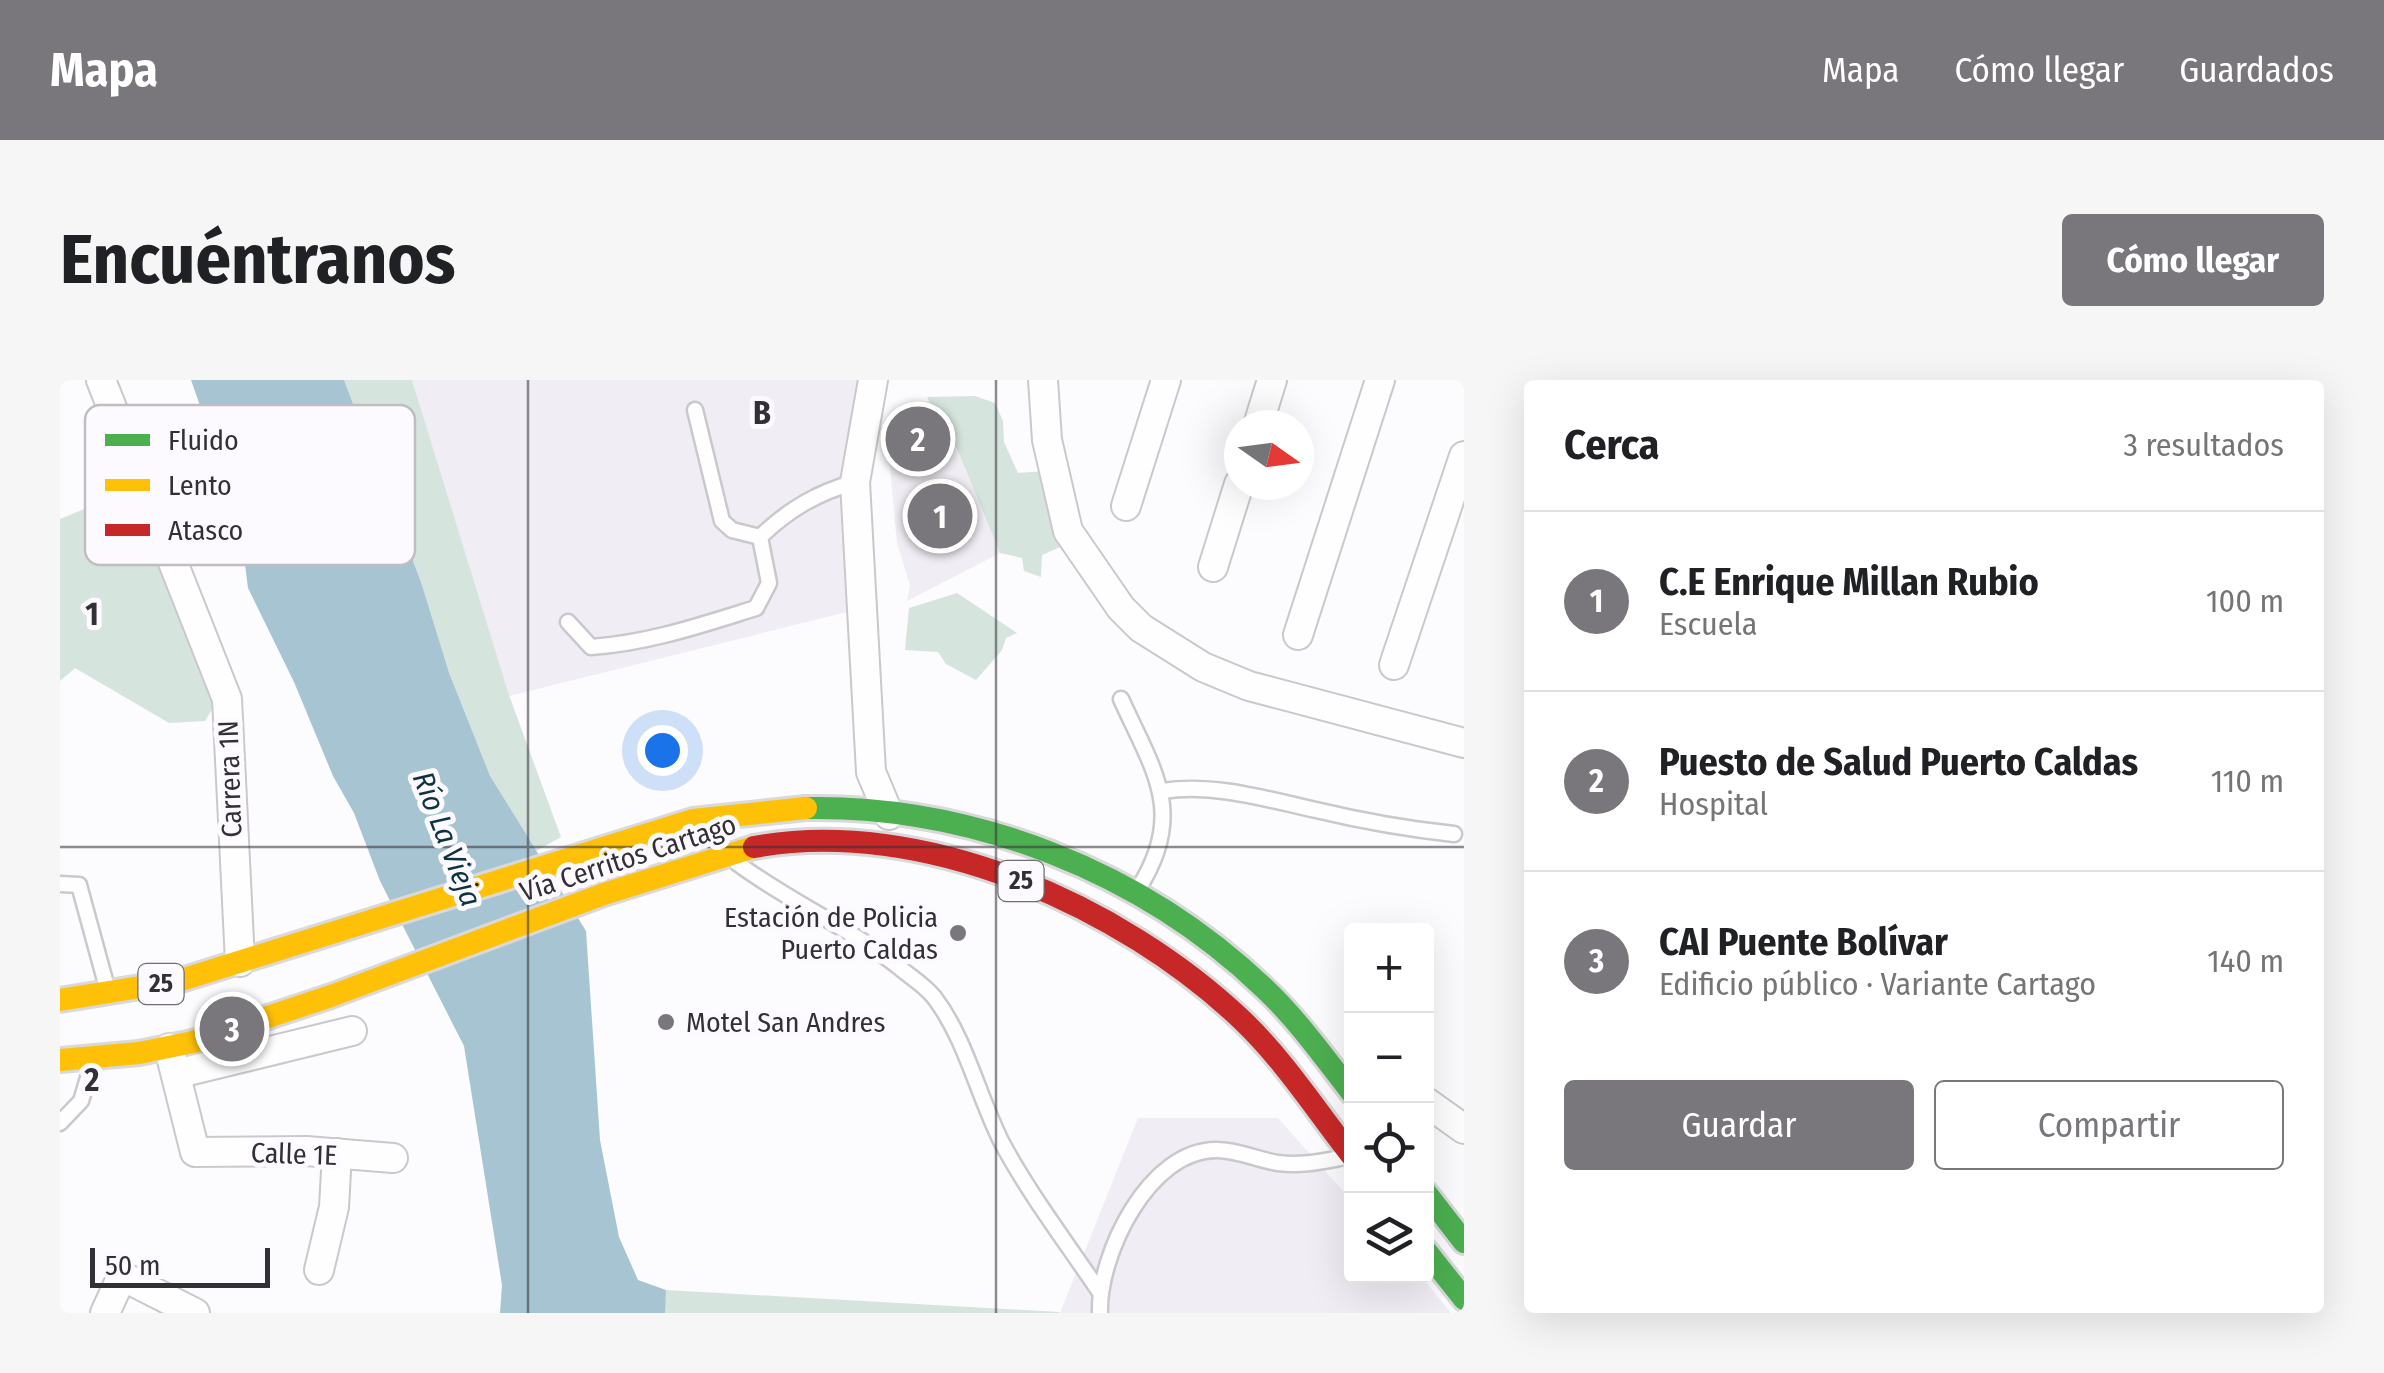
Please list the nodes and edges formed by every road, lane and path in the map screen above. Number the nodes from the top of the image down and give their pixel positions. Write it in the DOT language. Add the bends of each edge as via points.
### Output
graph roads {
  1 [pos="101,380"];
  2 [pos="873,380"];
  3 [pos="1043,380"];
  4 [pos="1166,380"];
  5 [pos="1272,380"];
  6 [pos="1380,380"];
  7 [pos="111,405"];
  8 [pos="695,410"];
  9 [pos="1263,410"];
  10 [pos="1464,456"];
  11 [pos="855,482"];
  12 [pos="1234,500"];
  13 [pos="1126,506"];
  14 [pos="760,537"];
  15 [pos="174,565"];
  16 [pos="1212,566"];
  17 [pos="568,622"];
  18 [pos="1298,635"];
  19 [pos="1394,665"];
  20 [pos="1121,699"];
  21 [pos="1464,743"];
  22 [pos="871,772"];
  23 [pos="1162,790"];
  24 [pos="837,808"];
  25 [pos="889,815"];
  26 [pos="1454,834"];
  27 [pos="724,854"];
  28 [pos="60,884"];
  29 [pos="1136,892"];
  30 [pos="1160,952"];
  31 [pos="1236,962"];
  32 [pos="245,969"];
  33 [pos="109,994"];
  34 [pos="60,1000"];
  35 [pos="352,1032"];
  36 [pos="118,1033"];
  37 [pos="172,1048"];
  38 [pos="60,1049"];
  39 [pos="96,1058"];
  40 [pos="60,1060"];
  41 [pos="1342,1070"];
  42 [pos="1427,1103"];
  43 [pos="60,1123"];
  44 [pos="1464,1129"];
  45 [pos="1344,1146"];
  46 [pos="337,1153"];
  47 [pos="1344,1157"];
  48 [pos="393,1158"];
  49 [pos="1427,1193"];
  50 [pos="1464,1242"];
  51 [pos="1434,1262"];
  52 [pos="319,1270"];
  53 [pos="1099,1291"];
  54 [pos="1464,1299"];
  55 [pos="105,1313"];
  56 [pos="195,1313"];
  57 [pos="1100,1313"];
  1 -- 7 [label="street, Carrera 1N"];
  2 -- 11 [label="street"];
  3 -- 21 [label="street" via="1047,440 1068,531 1141,628 1203,667 1249,686"];
  4 -- 13 [label="street"];
  5 -- 9 [label="street"];
  6 -- 18 [label="street"];
  8 -- 14 [label="lane" via="722,521"];
  10 -- 19 [label="street"];
  11 -- 14 [label="lane" via="824,490"];
  11 -- 22 [label="street"];
  12 -- 16 [label="street"];
  14 -- 17 [label="lane" via="769,583 756,608 618,645 591,647"];
  15 -- 32 [label="street, Carrera 1N" via="227,699"];
  20 -- 23 [label="lane"];
  22 -- 24 [label="street"];
  22 -- 25 [label="street"];
  23 -- 26 [label="lane" via="1189,786"];
  23 -- 29 [label="lane" via="1160,840"];
  24 -- 25 [label="highway, Vía Cerritos Cartago / 25"];
  24 -- 32 [label="highway, Vía Cerritos Cartago / 25" via="764,809 693,820 284,948"];
  25 -- 29 [label="highway, Vía Cerritos Cartago / 25" via="1026,843"];
  27 -- 30 [label="highway, Vía Cerritos Cartago / 25" via="773,844 830,844 957,861 1048,891"];
  27 -- 37 [label="highway, Vía Cerritos Cartago / 25"];
  27 -- 53 [label="lane" via="884,954 933,996 1004,1146"];
  28 -- 33 [label="lane" via="78,885"];
  29 -- 31 [label="highway, Vía Cerritos Cartago / 25"];
  30 -- 31 [label="highway" via="1210,979 1222,980"];
  30 -- 45 [label="highway, Vía Cerritos Cartago / 25" via="1267,1046"];
  31 -- 41 [label="highway, Vía Cerritos Cartago / 25"];
  32 -- 33 [label="highway, 25" via="178,981 142,998"];
  33 -- 34 [label="highway, 25"];
  35 -- 37 [label="street"];
  36 -- 38 [label="highway" via="72,1039"];
  37 -- 39 [label="highway, 25"];
  37 -- 46 [label="street, Calle 1E" via="194,1152"];
  39 -- 40 [label="highway, 25"];
  39 -- 43 [label="lane" via="81,1101"];
  42 -- 44 [label="street"];
  46 -- 48 [label="street, Calle 1E"];
  46 -- 52 [label="street" via="334,1207"];
  47 -- 53 [label="lane" via="1311,1164 1217,1150 1188,1154 1146,1191 1106,1260"];
  49 -- 50 [label="highway"];
  51 -- 54 [label="highway"];
  53 -- 57 [label="lane"];
  55 -- 56 [label="street" via="122,1276"];
}
